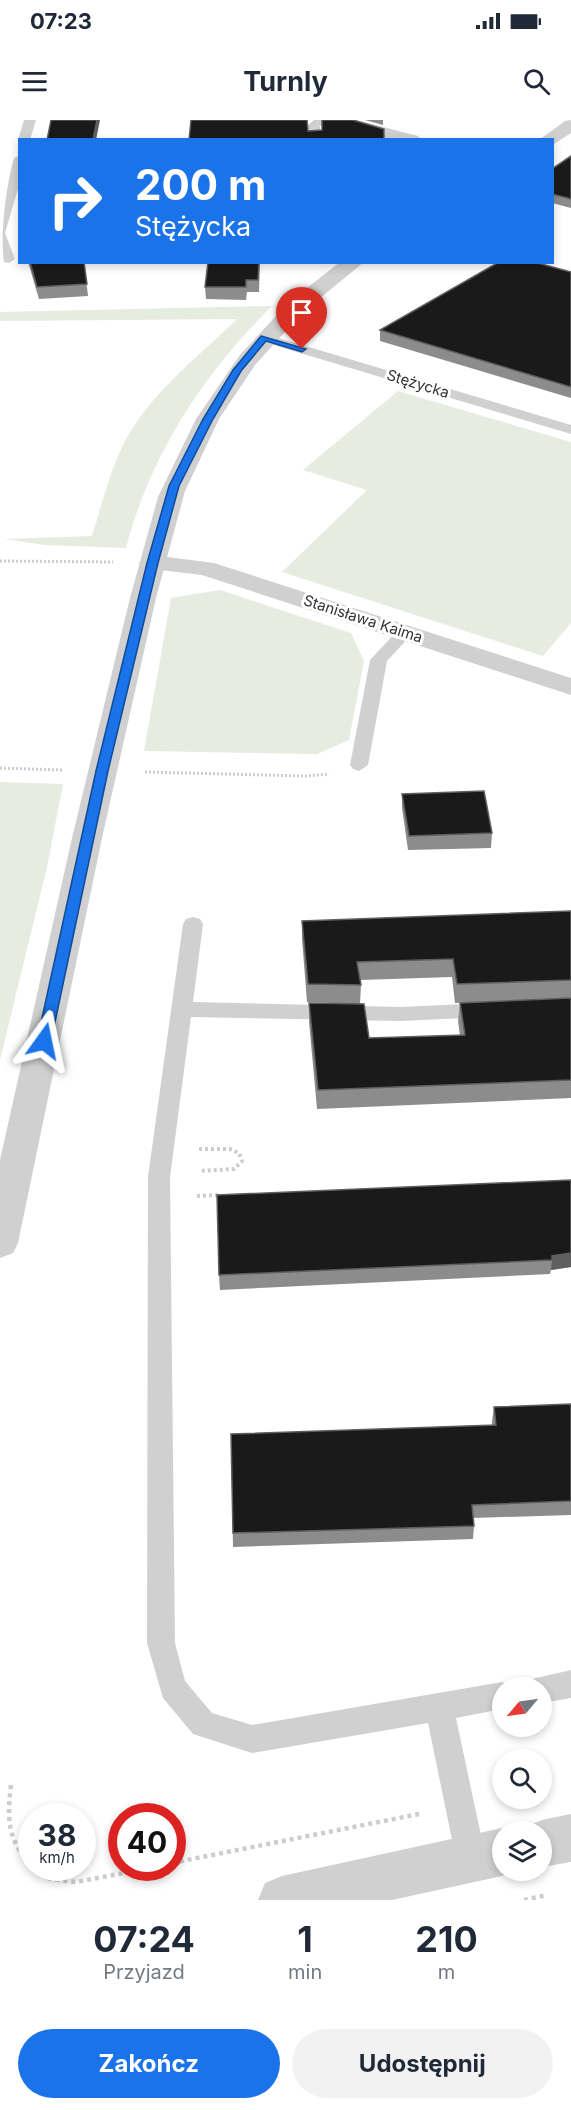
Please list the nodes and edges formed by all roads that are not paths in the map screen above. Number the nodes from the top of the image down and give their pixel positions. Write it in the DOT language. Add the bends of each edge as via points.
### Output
graph roads {
  1 [pos="30,120"];
  2 [pos="321,120"];
  3 [pos="335,120"];
  4 [pos="571,125"];
  5 [pos="25,138"];
  6 [pos="314,138"];
  7 [pos="404,138"];
  8 [pos="551,138"];
  9 [pos="18,166"];
  10 [pos="0,233"];
  11 [pos="9,259"];
  12 [pos="351,264"];
  13 [pos="264,338"];
  14 [pos="571,430"];
  15 [pos="152,563"];
  16 [pos="405,633"];
  17 [pos="571,687"];
  18 [pos="359,765"];
  19 [pos="193,924"];
  20 [pos="181,1009"];
  21 [pos="503,1010"];
  22 [pos="0,1243"];
  23 [pos="571,1684"];
  24 [pos="552,1687"];
  25 [pos="492,1697"];
  26 [pos="439,1706"];
  27 [pos="571,1838"];
  28 [pos="552,1842"];
  29 [pos="487,1856"];
  30 [pos="282,1900"];
  1 -- 5 [label="lane"];
  2 -- 6 [label="lane" via="314,125"];
  3 -- 7 [label="street"];
  4 -- 8 [label="street"];
  9 -- 10 [label="lane"];
  10 -- 11 [label="lane"];
  12 -- 13 [label="street"];
  13 -- 14 [label="lane, Stężycka"];
  13 -- 15 [label="street" via="237,370 174,486"];
  15 -- 16 [label="street, Stanisława Kaima" via="205,568"];
  15 -- 22 [label="street" via="102,771"];
  16 -- 17 [label="street, Stanisława Kaima"];
  16 -- 18 [label="lane" via="379,660"];
  19 -- 20 [label="lane"];
  20 -- 21 [label="lane" via="401,1014"];
  20 -- 26 [label="lane" via="159,1177 162,1643 173,1688 202,1724 252,1739"];
  23 -- 24 [label="lane"];
  25 -- 26 [label="lane"];
  26 -- 29 [label="lane" via="460,1806"];
  27 -- 28 [label="street"];
  29 -- 30 [label="street"];
}
